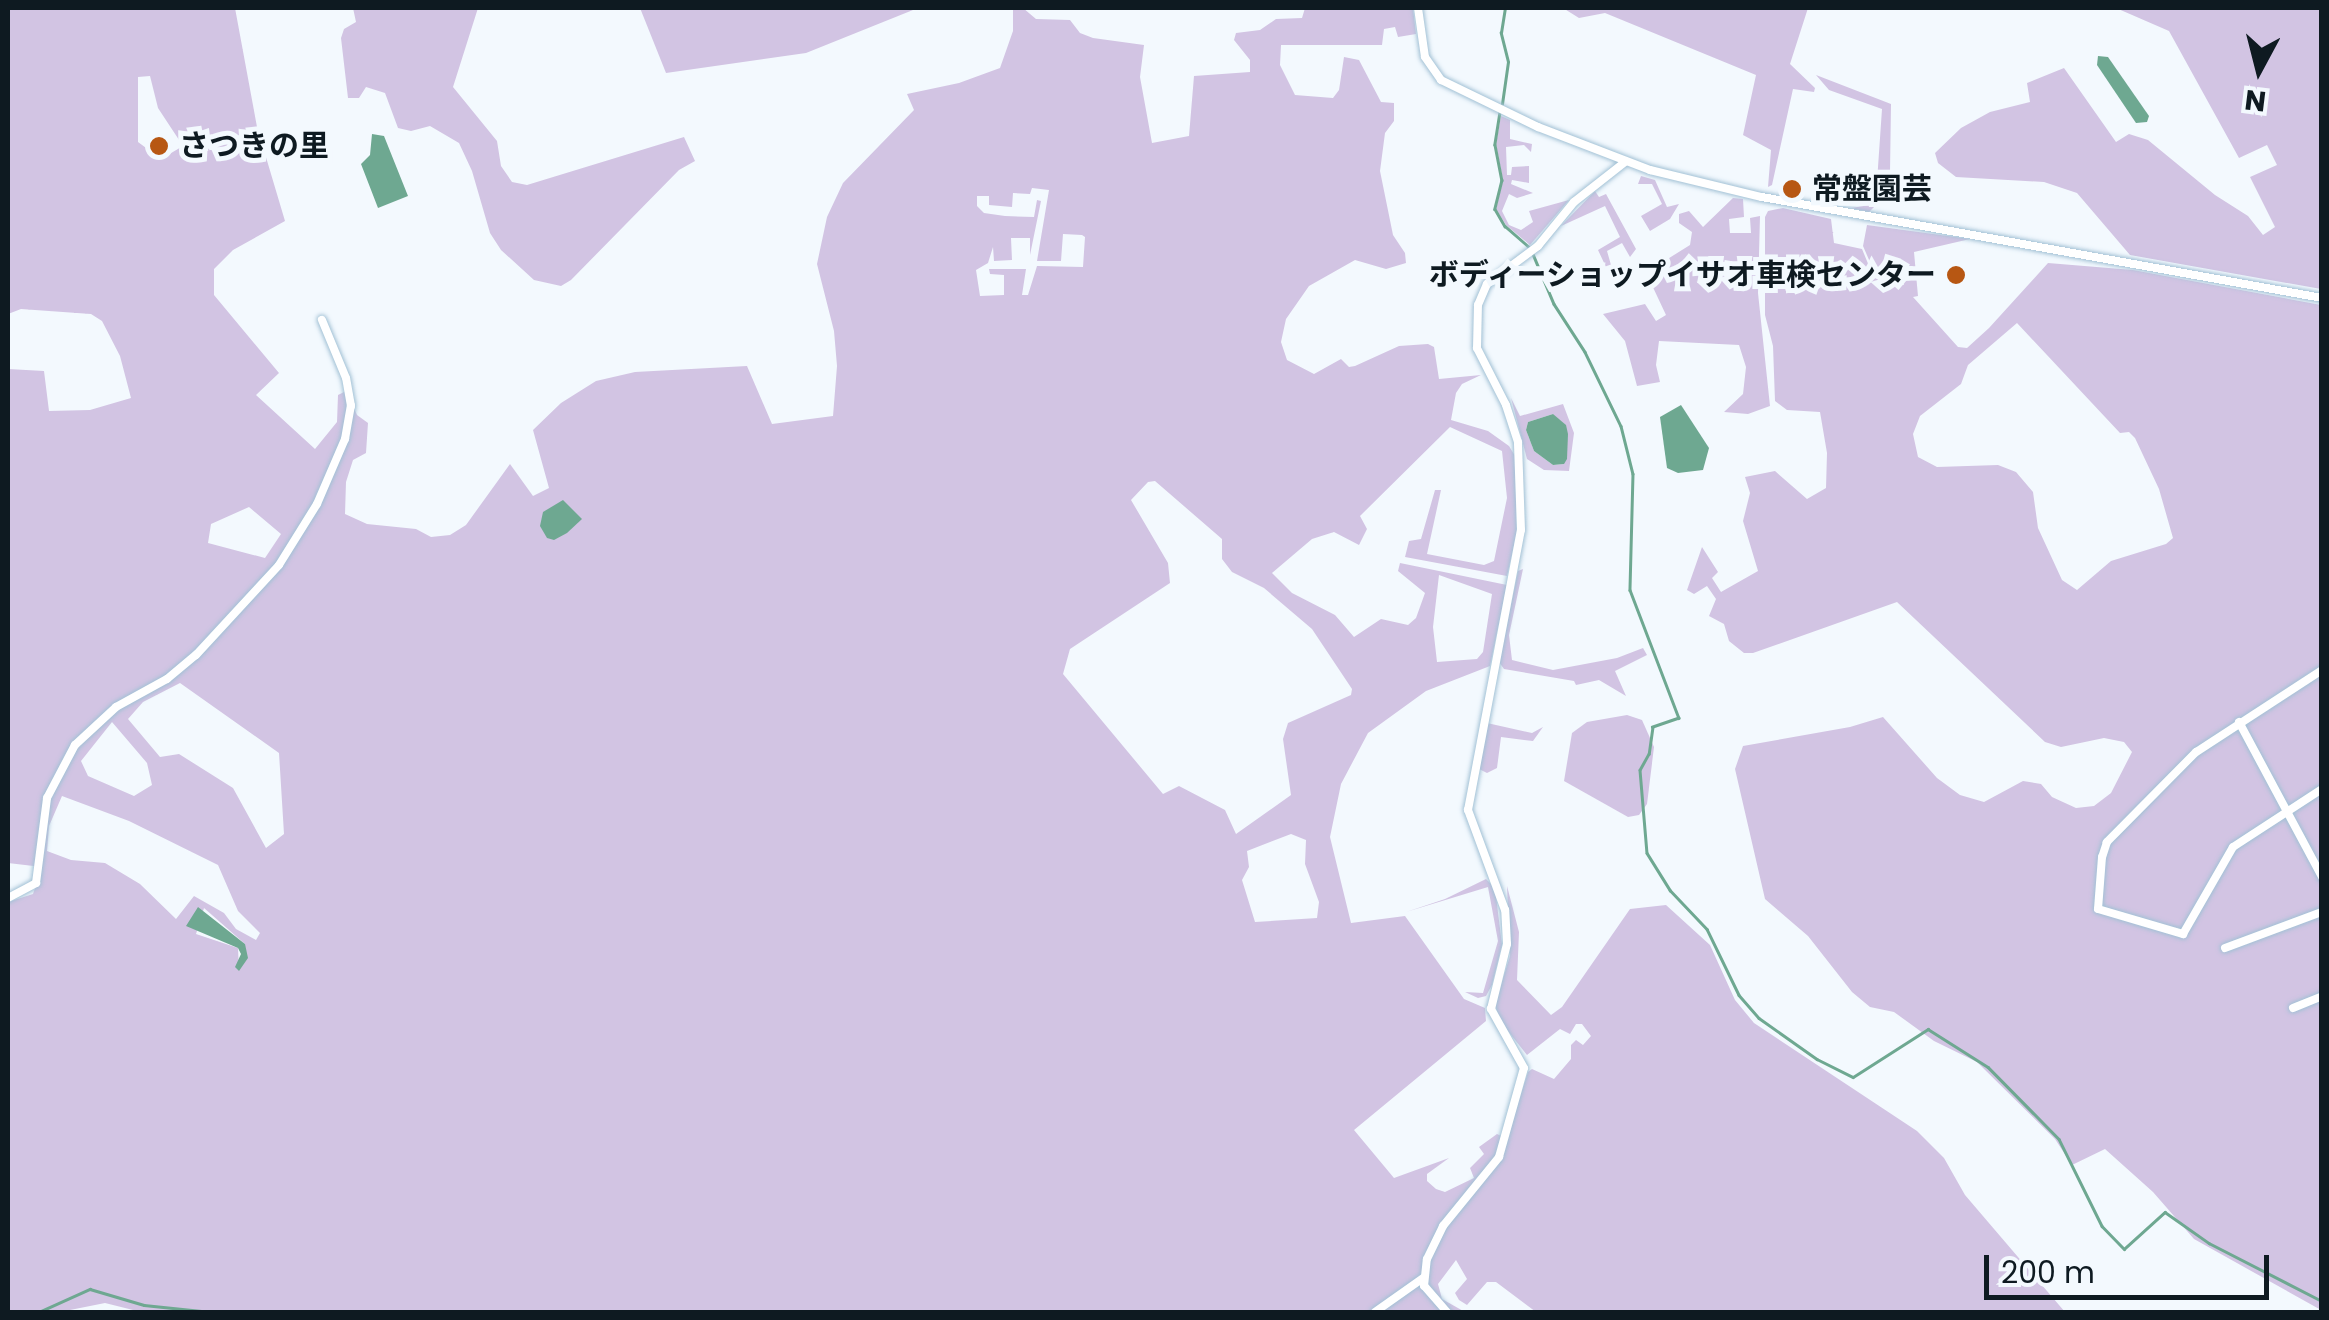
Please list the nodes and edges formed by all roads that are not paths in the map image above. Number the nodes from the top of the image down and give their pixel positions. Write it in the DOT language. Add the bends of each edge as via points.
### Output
graph roads {
  1 [pos="1418,8"];
  2 [pos="1625,162"];
  3 [pos="2322,298"];
  4 [pos="322,320"];
  5 [pos="2322,670"];
  6 [pos="2239,722"];
  7 [pos="2322,789"];
  8 [pos="2288,812"];
  9 [pos="2322,877"];
  10 [pos="8,898"];
  11 [pos="2322,912"];
  12 [pos="2225,948"];
  13 [pos="2322,996"];
  14 [pos="2293,1008"];
  15 [pos="1424,1278"];
  16 [pos="1375,1312"];
  17 [pos="1447,1312"];
  1 -- 2 [label="street" via="1425,57 1441,80"];
  2 -- 3 [label="street" via="1762,198"];
  2 -- 15 [label="street" via="1574,202 1538,246 1487,284 1478,305 1476,348 1518,442 1521,530 1468,810 1505,910 1507,944 1491,1009 1524,1068 1500,1157 1443,1226"];
  4 -- 10 [label="street" via="351,406 345,439 317,504 279,565 196,655 116,707 75,745 48,798 36,883"];
  5 -- 6 [label="street"];
  6 -- 8 [label="street"];
  6 -- 8 [label="street" via="2196,752 2107,842 2098,909 2183,934 2233,848"];
  7 -- 8 [label="street"];
  8 -- 9 [label="street"];
  11 -- 12 [label="street"];
  13 -- 14 [label="street"];
  15 -- 16 [label="street"];
  15 -- 17 [label="street" via="1427,1292"];
}
